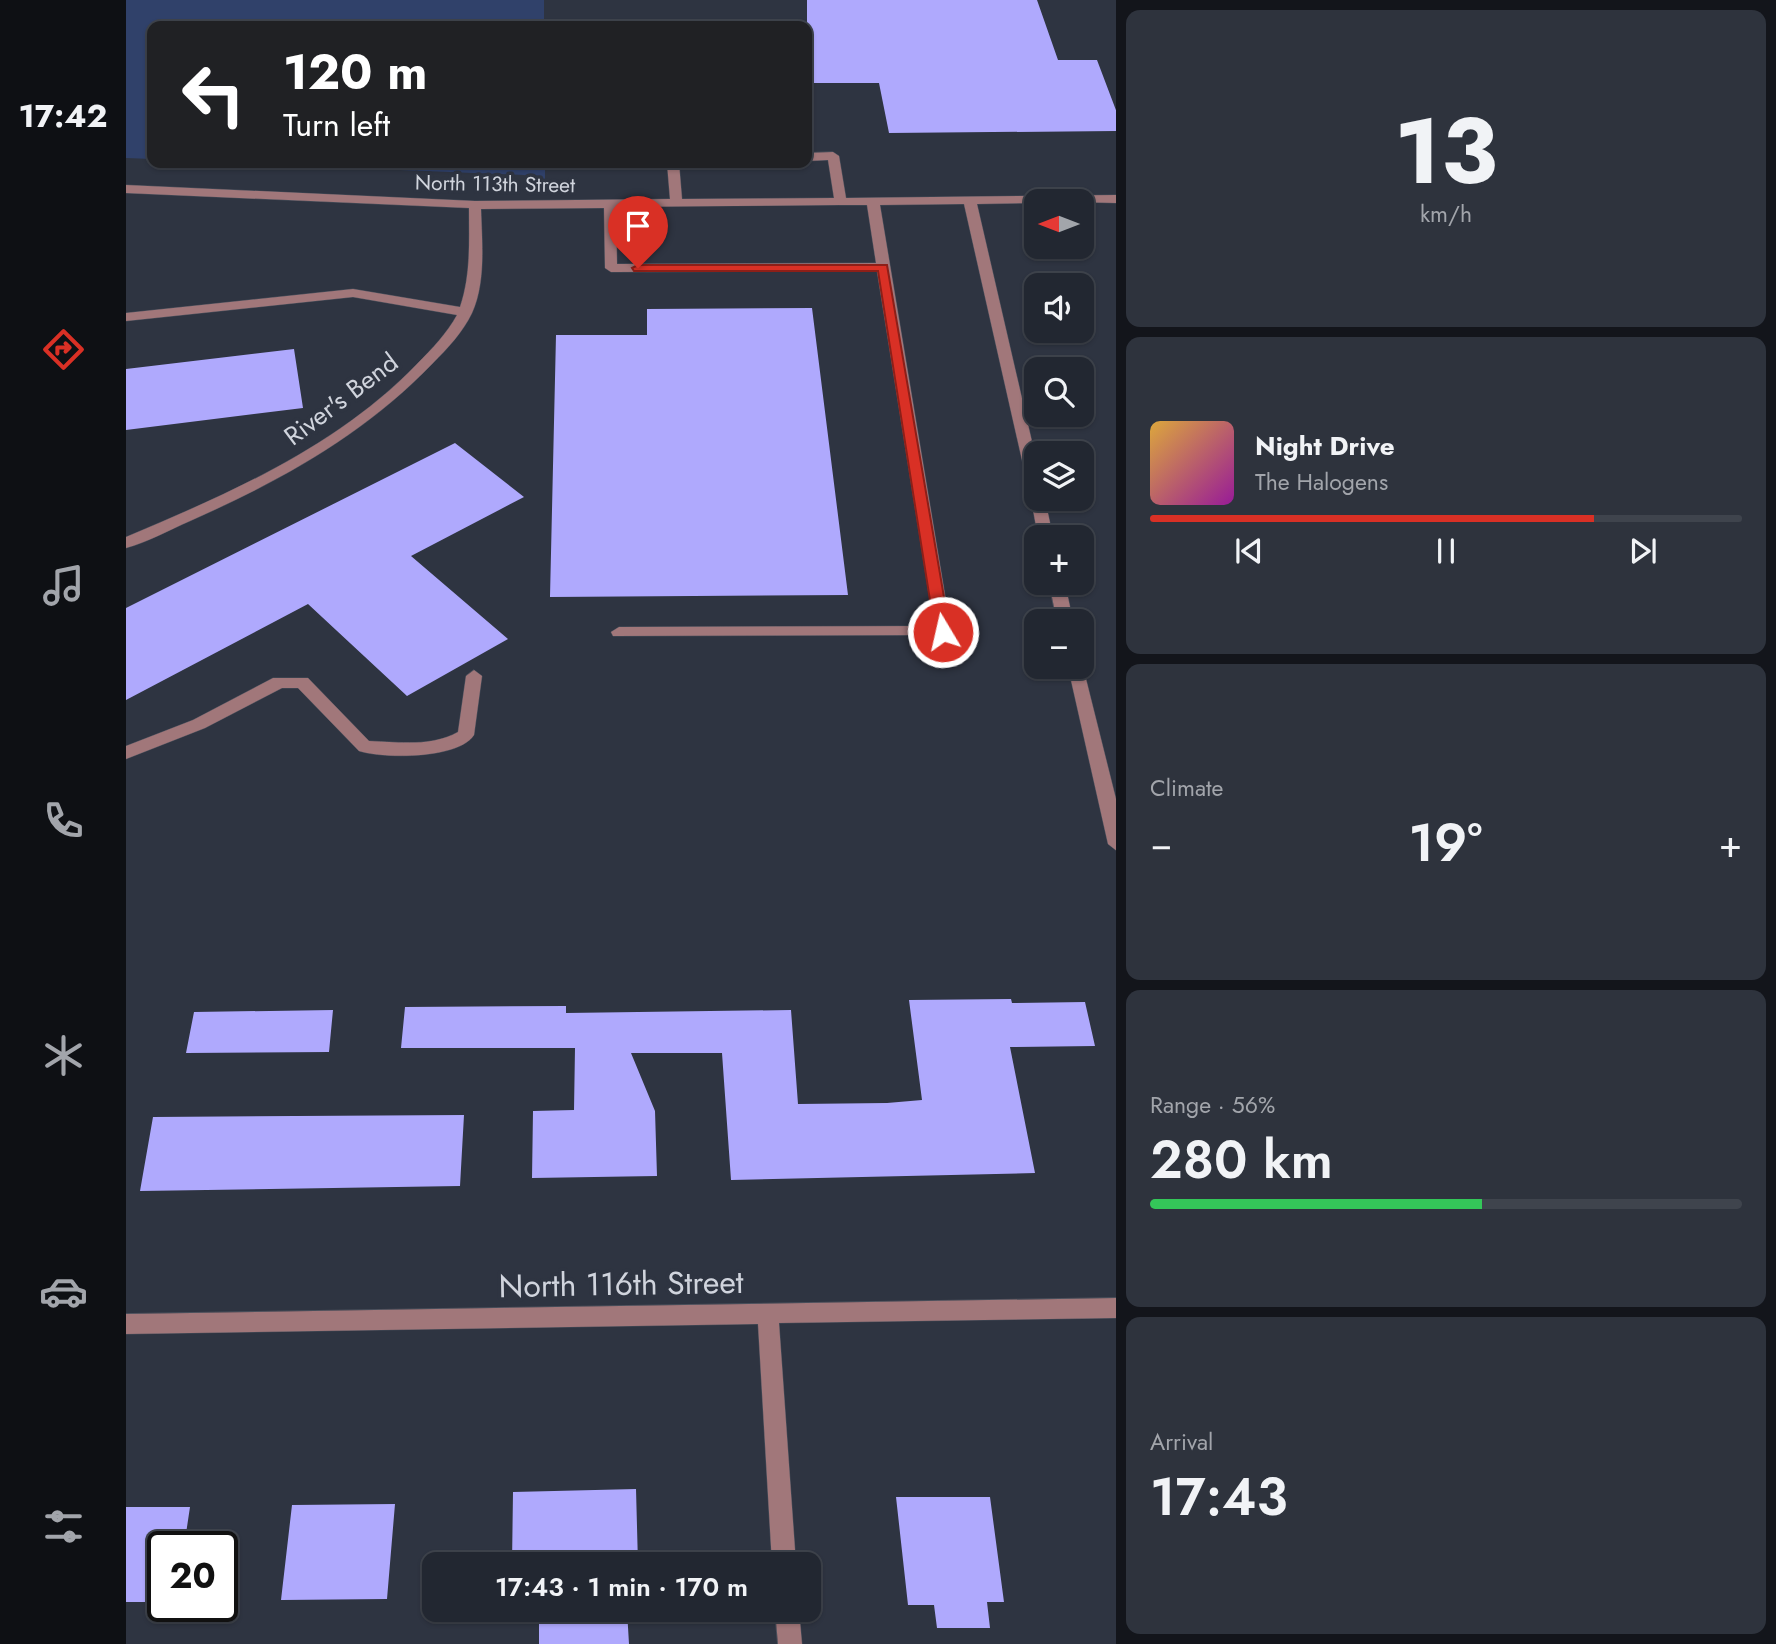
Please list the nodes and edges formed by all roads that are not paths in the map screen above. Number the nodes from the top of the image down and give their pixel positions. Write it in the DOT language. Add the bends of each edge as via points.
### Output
graph roads {
  1 [pos="812,157"];
  2 [pos="673,168"];
  3 [pos="126,189"];
  4 [pos="1116,199"];
  5 [pos="970,201"];
  6 [pos="841,202"];
  7 [pos="873,202"];
  8 [pos="676,203"];
  9 [pos="610,204"];
  10 [pos="475,205"];
  11 [pos="883,267"];
  12 [pos="466,312"];
  13 [pos="126,317"];
  14 [pos="1025,441"];
  15 [pos="126,543"];
  16 [pos="619,632"];
  17 [pos="474,676"];
  18 [pos="1079,679"];
  19 [pos="126,753"];
  20 [pos="1116,844"];
  21 [pos="1116,1308"];
  22 [pos="768,1313"];
  23 [pos="126,1324"];
  24 [pos="783,1552"];
  25 [pos="788,1622"];
  26 [pos="790,1644"];
  1 -- 6 [label="street" via="833,156"];
  2 -- 8 [label="street"];
  3 -- 10 [label="street, North 113th Street"];
  4 -- 5 [label="street, North 113th Street"];
  5 -- 7 [label="street, North 113th Street"];
  5 -- 14 [label="street"];
  6 -- 7 [label="street, North 113th Street"];
  6 -- 8 [label="street, North 113th Street"];
  7 -- 11 [label="street"];
  8 -- 9 [label="street, North 113th Street"];
  9 -- 10 [label="street, North 113th Street"];
  9 -- 11 [label="street" via="611,268"];
  10 -- 12 [label="street, River's Bend" via="476,271"];
  11 -- 16 [label="street" via="943,632"];
  12 -- 13 [label="street" via="354,293"];
  12 -- 15 [label="street, River's Bend" via="426,363 344,431 288,469 234,497"];
  17 -- 19 [label="street" via="466,734 453,744 365,747 302,682 279,682 199,724"];
  18 -- 20 [label="street"];
  21 -- 22 [label="street, North 116th Street"];
  22 -- 23 [label="street, North 116th Street"];
  22 -- 24 [label="street"];
  25 -- 26 [label="street"];
}
